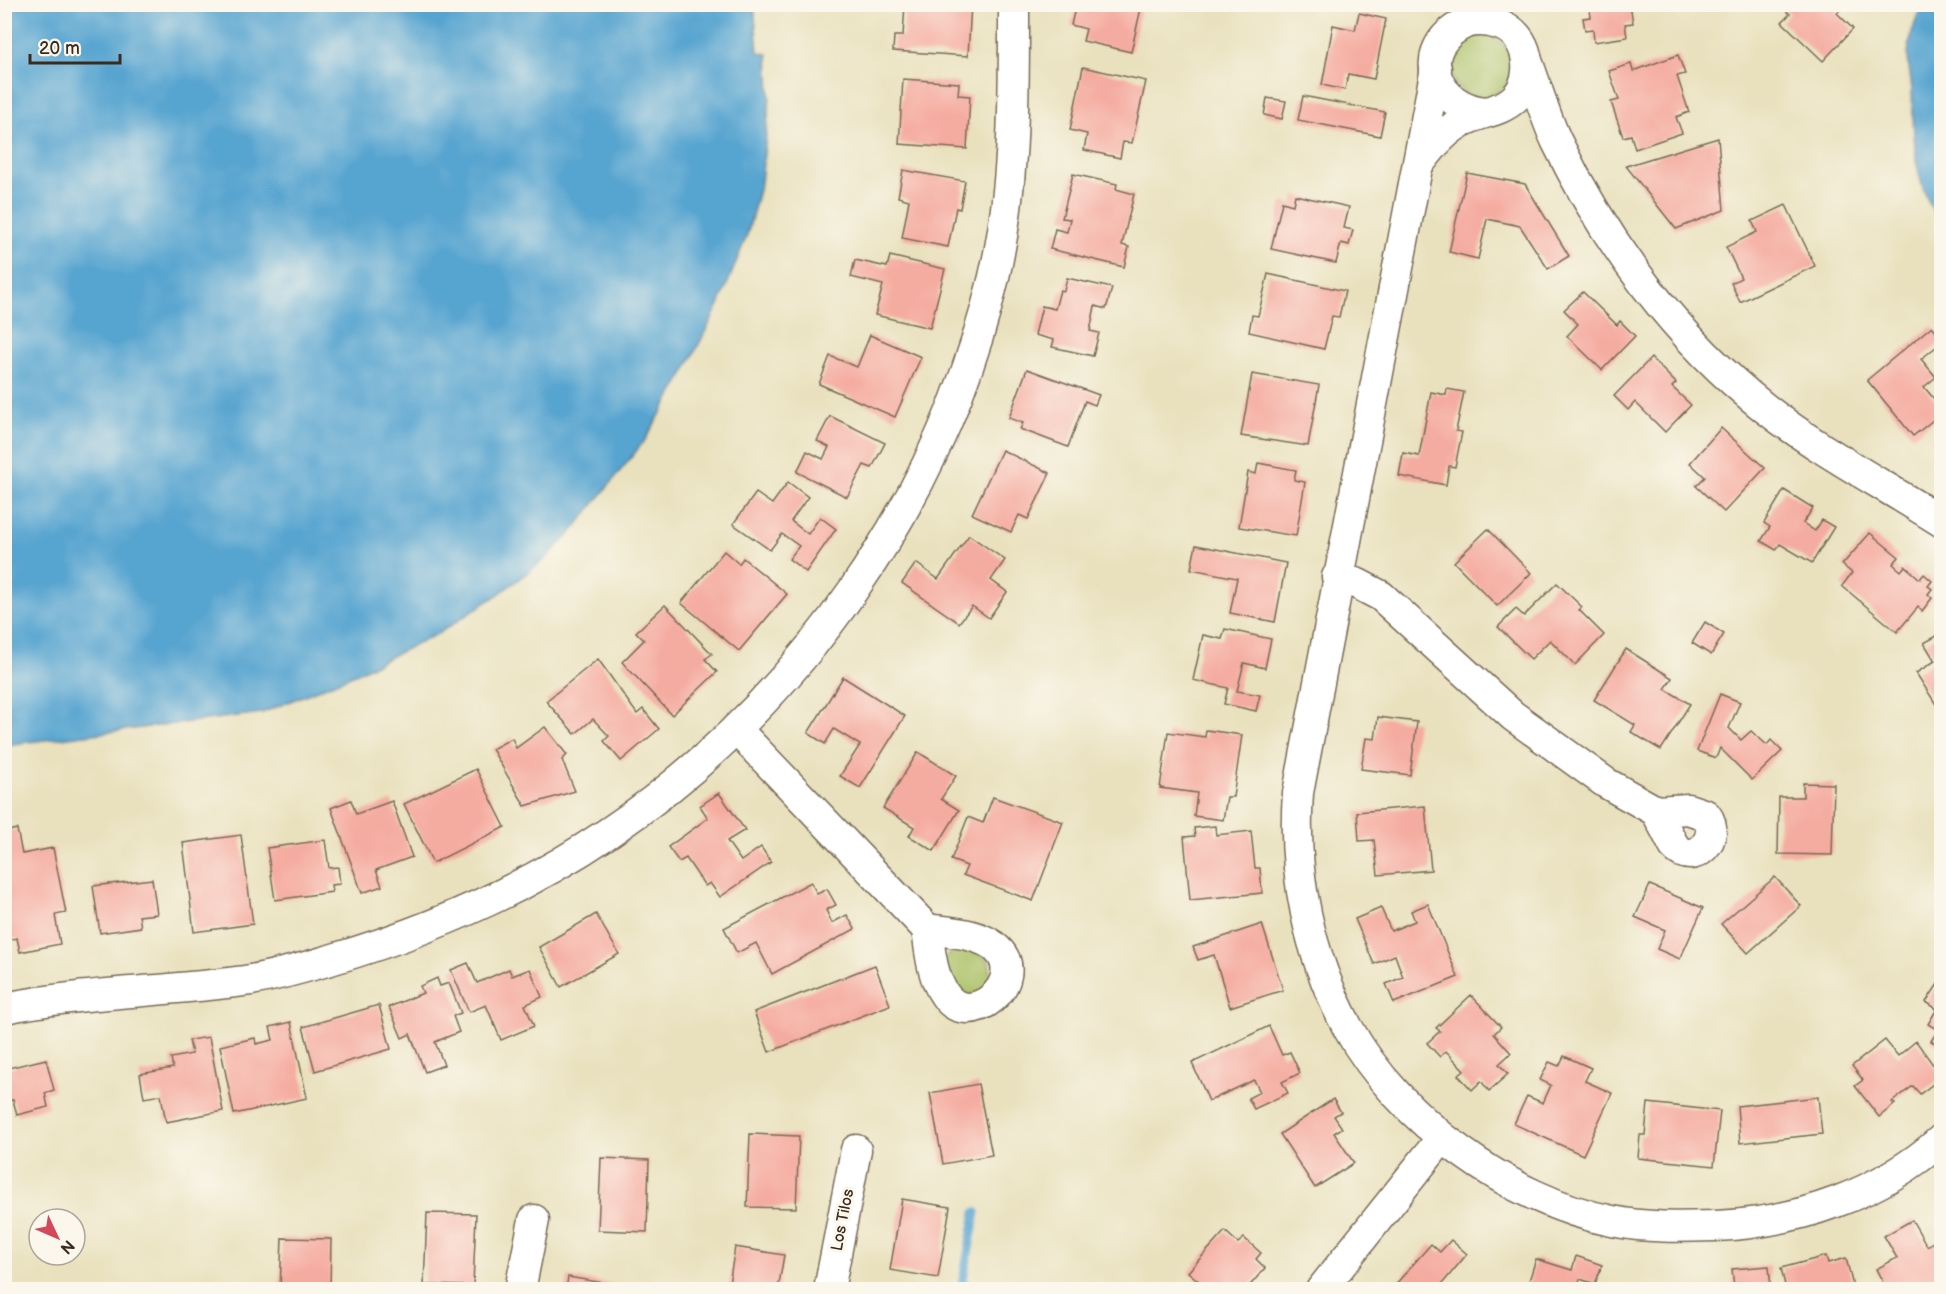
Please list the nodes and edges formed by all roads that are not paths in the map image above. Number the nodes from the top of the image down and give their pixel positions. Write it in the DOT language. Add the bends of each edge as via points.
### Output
graph roads {
  1 [pos="1014,4"];
  2 [pos="1447,4"];
  3 [pos="1515,4"];
  4 [pos="1526,54"];
  5 [pos="1437,59"];
  6 [pos="1495,109"];
  7 [pos="1556,141"];
  8 [pos="1417,166"];
  9 [pos="1941,522"];
  10 [pos="1338,578"];
  11 [pos="737,730"];
  12 [pos="1656,810"];
  13 [pos="927,929"];
  14 [pos="4,1008"];
  15 [pos="1442,1138"];
  16 [pos="1941,1139"];
  17 [pos="856,1150"];
  18 [pos="534,1220"];
  19 [pos="520,1290"];
  20 [pos="829,1290"];
  21 [pos="1321,1290"];
  1 -- 11 [label="street" via="1013,148 1007,208 994,278 946,421 905,507 860,580 811,646"];
  2 -- 5 [label="street"];
  3 -- 4 [label="street"];
  4 -- 5 [label="street" via="1515,34 1503,25 1472,21 1446,38"];
  4 -- 6 [label="street" via="1523,87 1515,99"];
  4 -- 7 [label="street"];
  5 -- 6 [label="street" via="1438,83 1446,96 1472,111"];
  5 -- 8 [label="street"];
  6 -- 7 [label="street" via="1532,122"];
  6 -- 8 [label="street" via="1449,129"];
  7 -- 9 [label="street" via="1635,271 1718,368 1811,442"];
  8 -- 10 [label="street"];
  10 -- 12 [label="street" via="1381,596 1513,716 1606,783"];
  10 -- 15 [label="street" via="1298,793 1297,862 1306,912 1325,979 1348,1029 1375,1067"];
  11 -- 13 [label="street"];
  11 -- 14 [label="street" via="608,833 530,880 397,939 249,980 98,993"];
  15 -- 16 [label="street" via="1478,1165 1565,1208 1647,1227 1741,1225 1832,1204 1878,1182"];
  15 -- 21 [label="street"];
  17 -- 20 [label="street, Los Tilos"];
  18 -- 19 [label="street"];
}
